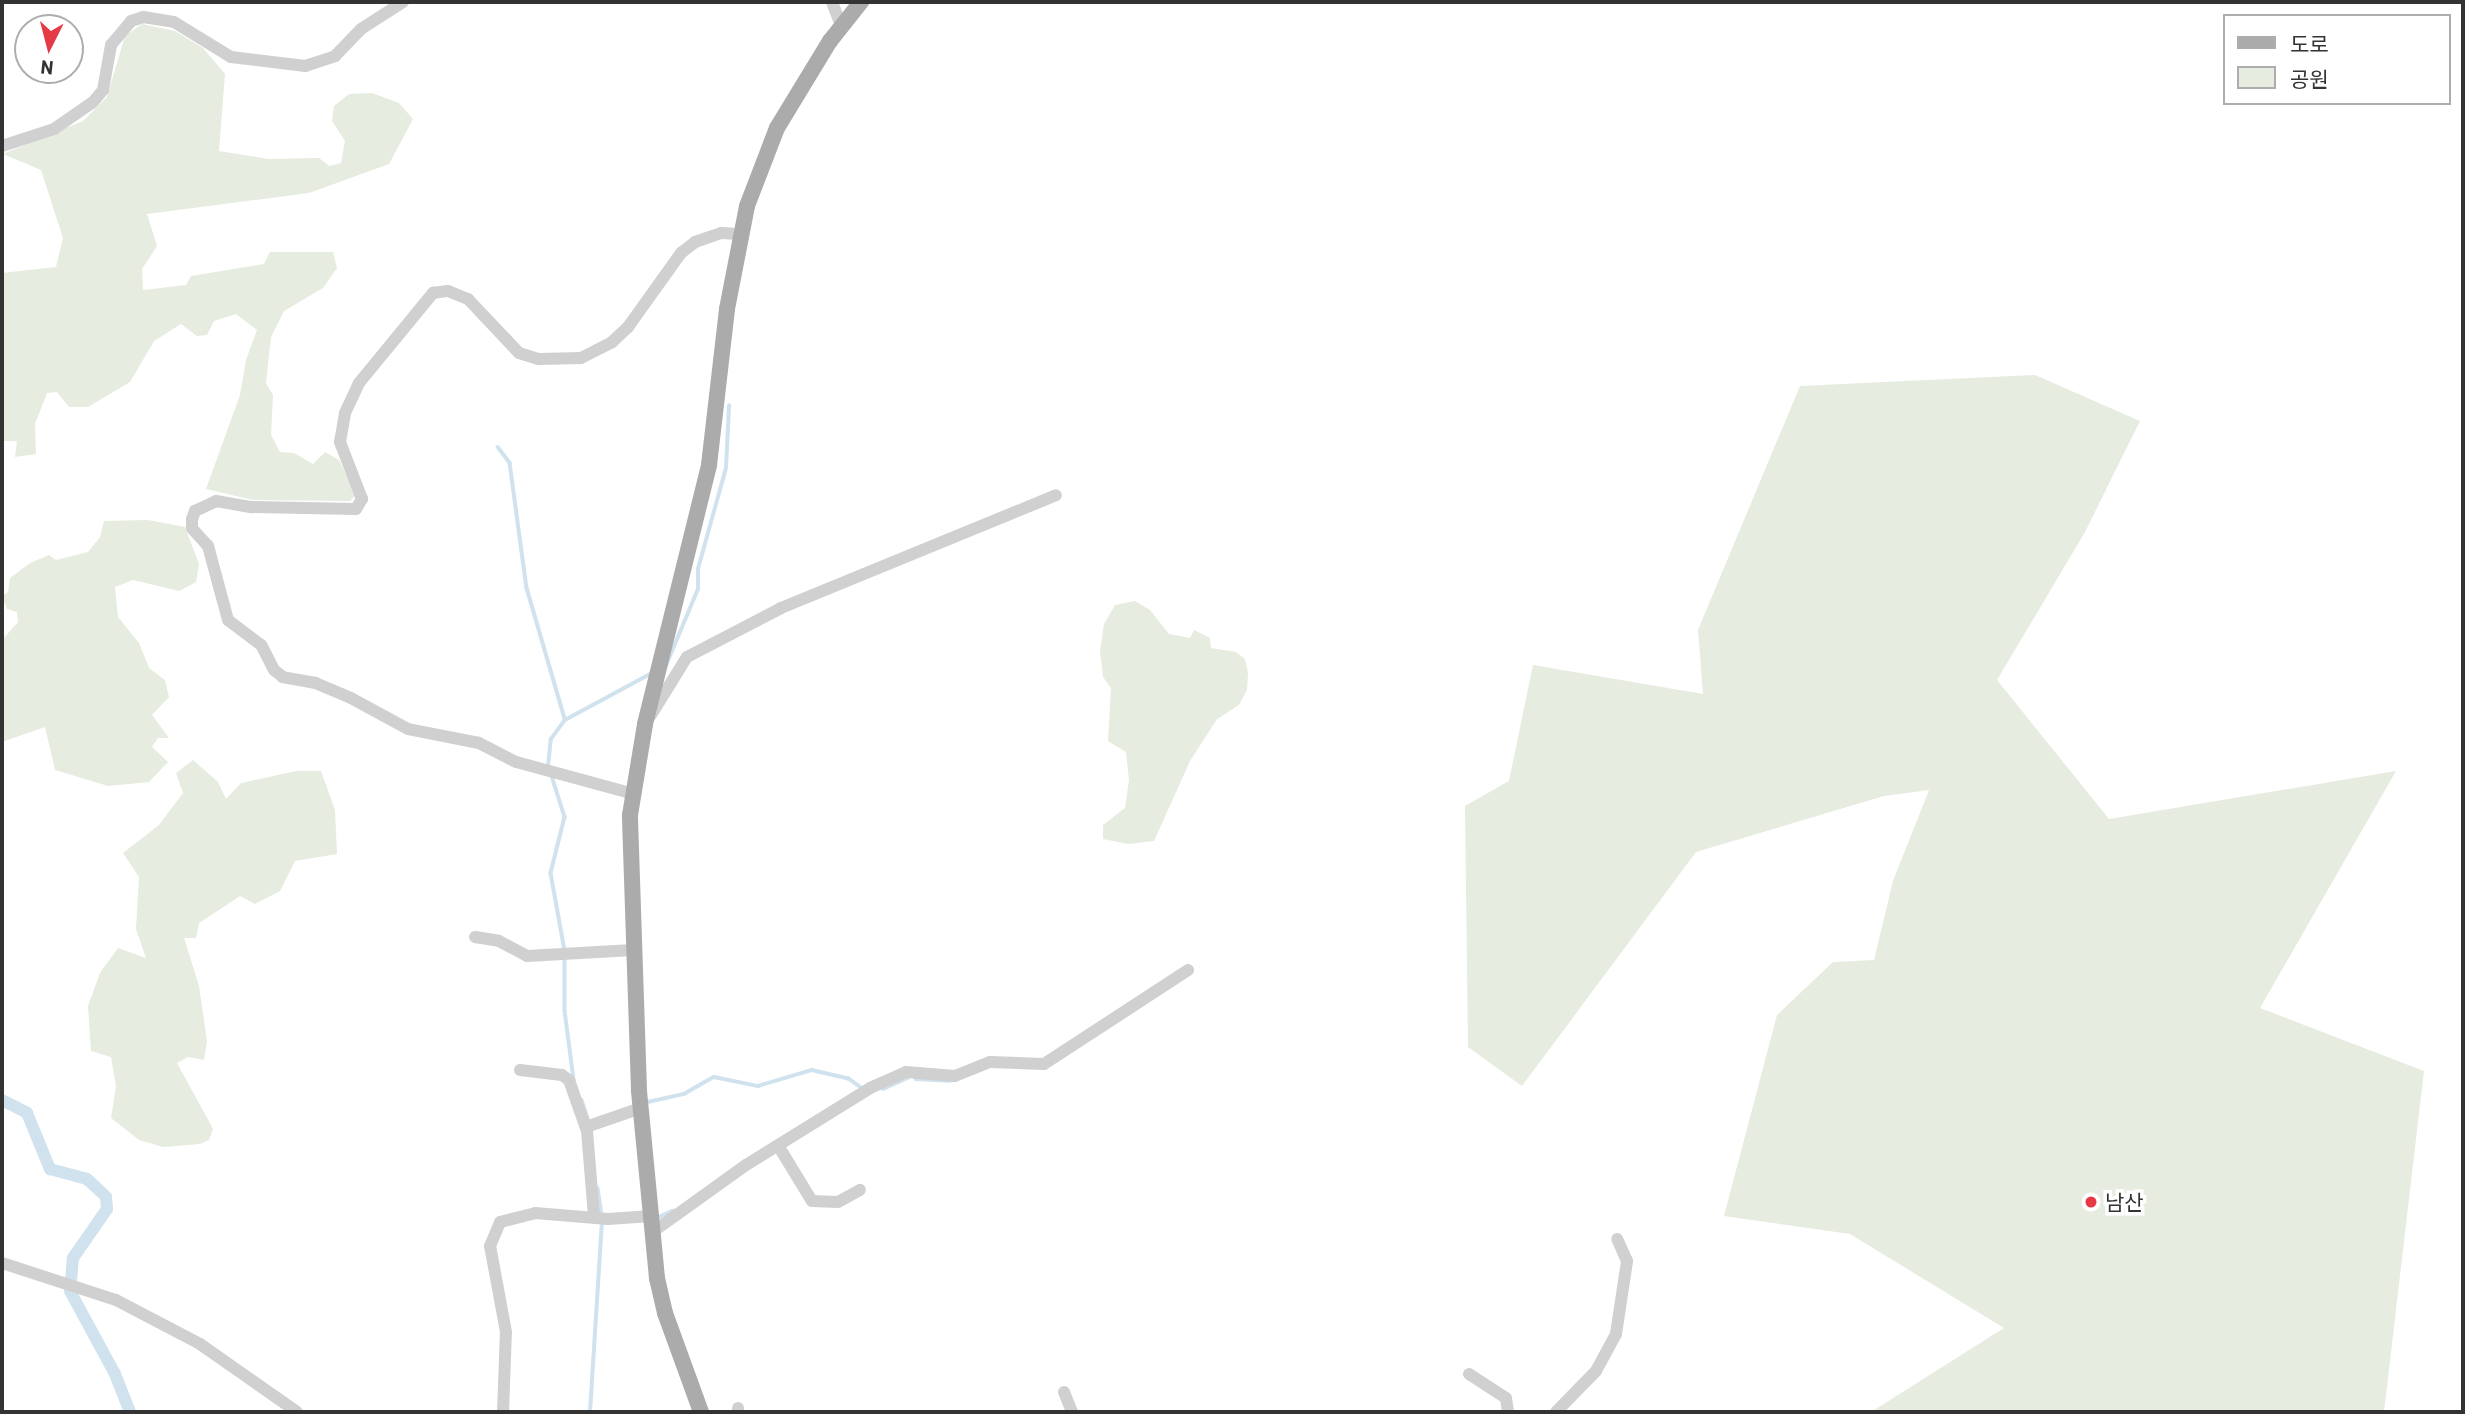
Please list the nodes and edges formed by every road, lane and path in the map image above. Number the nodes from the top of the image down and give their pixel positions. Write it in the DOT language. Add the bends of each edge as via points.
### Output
graph roads {
  1 [pos="403,2"];
  2 [pos="832,2"];
  3 [pos="861,2"];
  4 [pos="842,29"];
  5 [pos="2,146"];
  6 [pos="739,234"];
  7 [pos="1056,495"];
  8 [pos="645,724"];
  9 [pos="634,794"];
  10 [pos="475,937"];
  11 [pos="633,950"];
  12 [pos="1188,970"];
  13 [pos="520,1070"];
  14 [pos="641,1105"];
  15 [pos="586,1127"];
  16 [pos="779,1147"];
  17 [pos="860,1191"];
  18 [pos="594,1217"];
  19 [pos="653,1222"];
  20 [pos="1617,1239"];
  21 [pos="2,1263"];
  22 [pos="1469,1374"];
  23 [pos="1064,1392"];
  24 [pos="297,1412"];
  25 [pos="503,1412"];
  26 [pos="701,1412"];
  27 [pos="1072,1412"];
  28 [pos="1508,1412"];
  29 [pos="1556,1412"];
  1 -- 5 [label="street" via="361,29 335,56 305,66 247,62 174,22 143,17 131,21 111,45 103,90 93,102 54,129"];
  2 -- 4 [label="street"];
  3 -- 4 [label="main road"];
  4 -- 6 [label="main road" via="777,128 758,170"];
  6 -- 8 [label="main road" via="709,465"];
  6 -- 9 [label="street" via="709,235 681,253 628,327 612,342 581,358 539,359 519,353 468,299 448,291 433,293 359,383 345,412 340,442 362,499 356,509 216,501 195,511 192,519 192,527 208,546 228,620 261,645 283,677 316,683 408,729 479,743 516,762"];
  7 -- 8 [label="street" via="793,603 687,657"];
  8 -- 9 [label="main road"];
  9 -- 11 [label="main road"];
  10 -- 11 [label="street" via="499,941 527,956"];
  11 -- 14 [label="main road"];
  12 -- 16 [label="street" via="1044,1064 990,1062 955,1076 906,1072"];
  13 -- 15 [label="street" via="569,1080"];
  14 -- 15 [label="street"];
  14 -- 19 [label="main road"];
  15 -- 18 [label="street"];
  16 -- 17 [label="street" via="812,1201 838,1202"];
  16 -- 19 [label="street"];
  18 -- 19 [label="street"];
  18 -- 25 [label="street" via="511,1216 493,1232 490,1246 506,1332"];
  19 -- 26 [label="main road" via="665,1313"];
  20 -- 29 [label="street" via="1627,1261 1616,1334 1596,1371"];
  21 -- 24 [label="street" via="116,1300 200,1344"];
  22 -- 28 [label="street" via="1506,1398"];
  23 -- 27 [label="street"];
}
